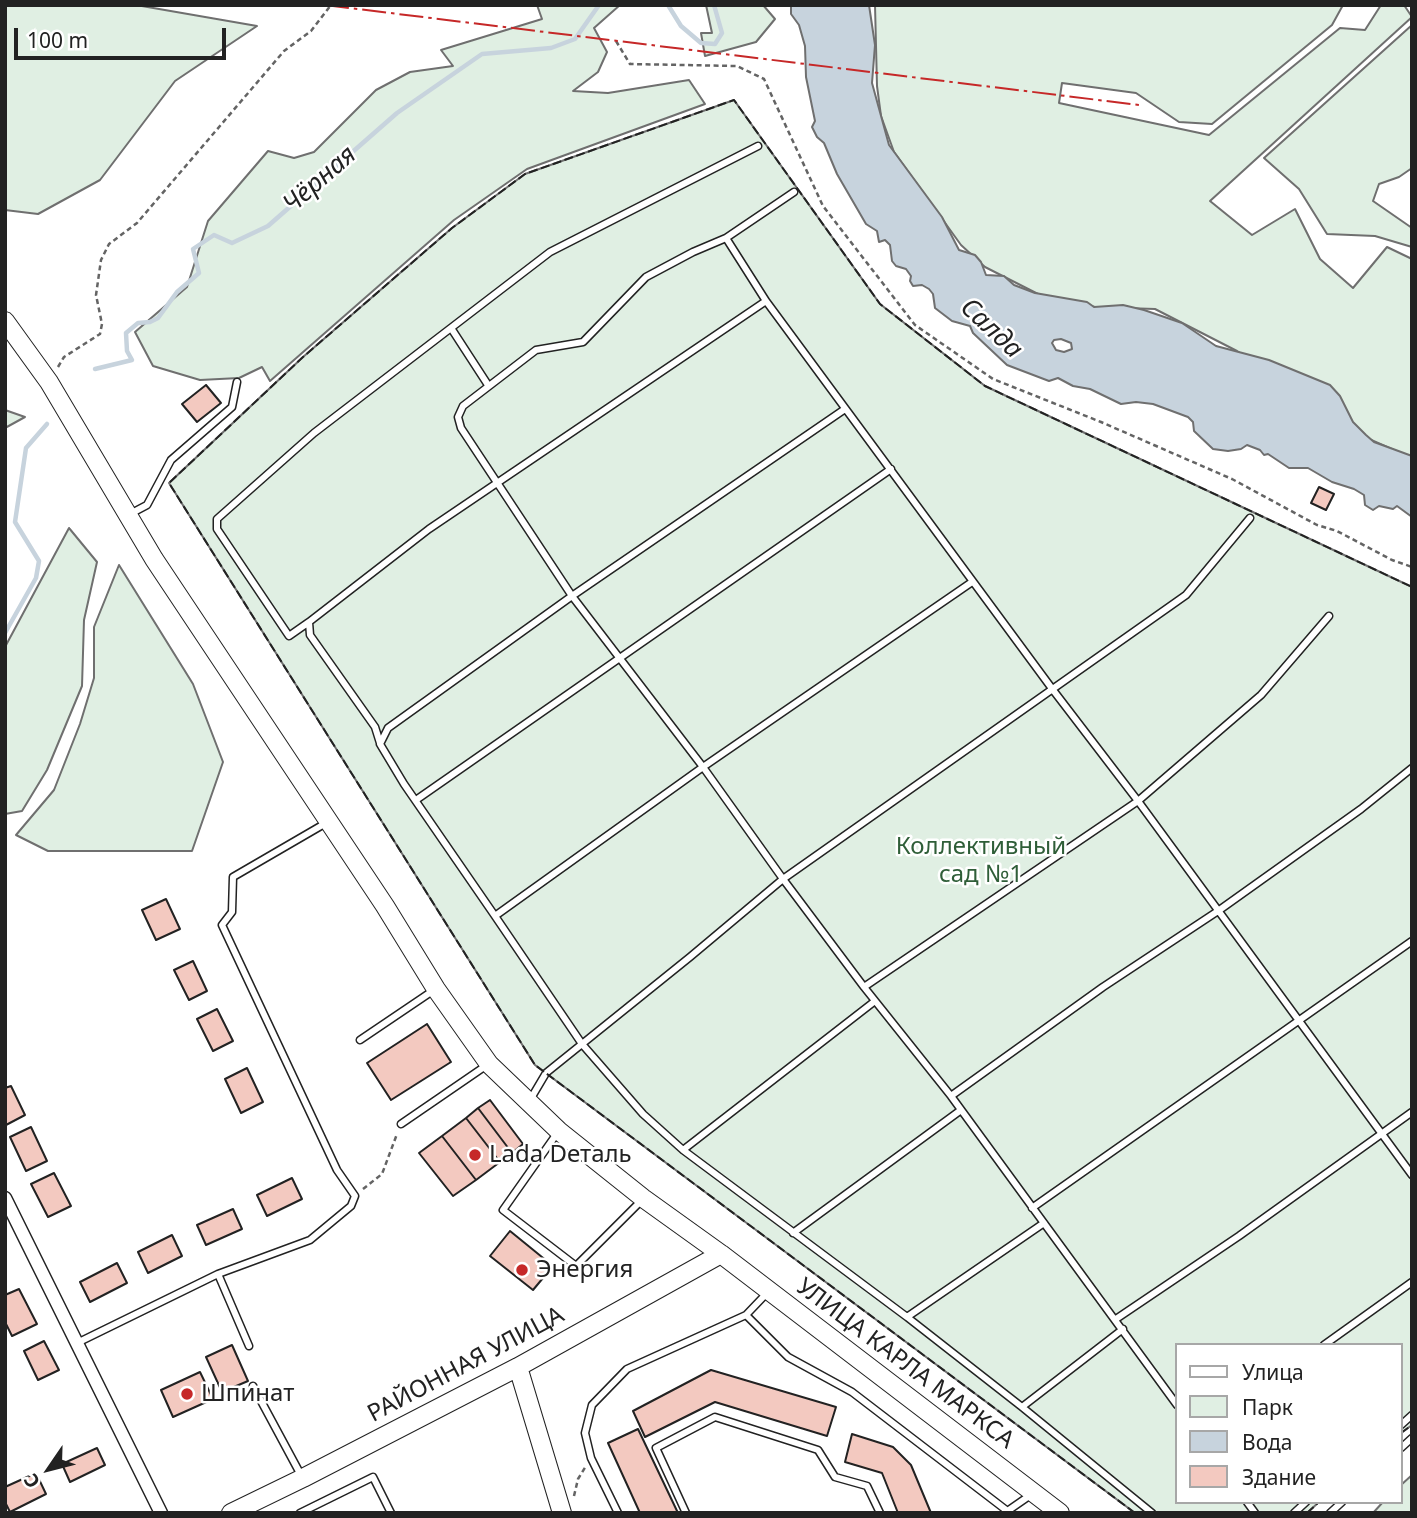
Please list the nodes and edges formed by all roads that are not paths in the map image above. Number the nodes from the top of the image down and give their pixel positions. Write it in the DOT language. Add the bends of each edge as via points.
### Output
graph roads {
  1 [pos="758,146"];
  2 [pos="794,192"];
  3 [pos="726,238"];
  4 [pos="766,301"];
  5 [pos="5,321"];
  6 [pos="451,328"];
  7 [pos="237,383"];
  8 [pos="488,385"];
  9 [pos="845,409"];
  10 [pos="891,469"];
  11 [pos="497,485"];
  12 [pos="128,515"];
  13 [pos="1250,518"];
  14 [pos="972,582"];
  15 [pos="572,596"];
  16 [pos="1329,616"];
  17 [pos="309,622"];
  18 [pos="620,656"];
  19 [pos="1053,690"];
  20 [pos="380,744"];
  21 [pos="703,767"];
  22 [pos="1412,768"];
  23 [pos="416,800"];
  24 [pos="1138,801"];
  25 [pos="328,822"];
  26 [pos="783,879"];
  27 [pos="1218,911"];
  28 [pos="495,916"];
  29 [pos="1412,941"];
  30 [pos="864,987"];
  31 [pos="436,989"];
  32 [pos="875,1001"];
  33 [pos="1298,1021"];
  34 [pos="360,1040"];
  35 [pos="582,1044"];
  36 [pos="489,1064"];
  37 [pos="951,1096"];
  38 [pos="529,1102"];
  39 [pos="961,1110"];
  40 [pos="1412,1112"];
  41 [pos="401,1124"];
  42 [pos="559,1130"];
  43 [pos="1380,1133"];
  44 [pos="683,1150"];
  45 [pos="1412,1175"];
  46 [pos="5,1198"];
  47 [pos="643,1198"];
  48 [pos="1032,1208"];
  49 [pos="1044,1223"];
  50 [pos="793,1233"];
  51 [pos="721,1254"];
  52 [pos="219,1274"];
  53 [pos="1412,1282"];
  54 [pos="769,1291"];
  55 [pos="746,1315"];
  56 [pos="907,1317"];
  57 [pos="1116,1320"];
  58 [pos="1123,1329"];
  59 [pos="1327,1343"];
  60 [pos="76,1344"];
  61 [pos="249,1346"];
  62 [pos="518,1367"];
  63 [pos="253,1386"];
  64 [pos="1176,1404"];
  65 [pos="1023,1407"];
  66 [pos="303,1478"];
  67 [pos="1034,1492"];
  68 [pos="566,1507"];
  69 [pos="1008,1512"];
  70 [pos="161,1513"];
  71 [pos="231,1513"];
  72 [pos="300,1513"];
  73 [pos="391,1513"];
  74 [pos="618,1513"];
  75 [pos="686,1513"];
  76 [pos="880,1513"];
  77 [pos="1060,1513"];
  78 [pos="1152,1513"];
  1 -- 6 [label="lane" via="550,252"];
  2 -- 3 [label="lane"];
  3 -- 4 [label="lane"];
  3 -- 8 [label="lane" via="646,277 583,342 536,351"];
  4 -- 9 [label="lane"];
  4 -- 11 [label="lane"];
  5 -- 12 [label="street, УЛИЦА КАРЛА МАРКСА" via="49,382"];
  6 -- 8 [label="lane"];
  6 -- 17 [label="lane" via="314,433 216,519 217,529 289,636"];
  7 -- 12 [label="lane" via="232,407 171,460 147,505"];
  8 -- 11 [label="lane" via="458,417"];
  9 -- 10 [label="lane"];
  9 -- 15 [label="lane"];
  10 -- 14 [label="lane"];
  10 -- 18 [label="lane"];
  11 -- 15 [label="lane"];
  11 -- 17 [label="lane" via="429,529"];
  12 -- 25 [label="street, УЛИЦА КАРЛА МАРКСА"];
  13 -- 19 [label="lane" via="1186,596"];
  14 -- 19 [label="lane"];
  14 -- 21 [label="lane"];
  15 -- 18 [label="lane"];
  15 -- 20 [label="lane" via="388,728"];
  16 -- 24 [label="lane" via="1261,695"];
  17 -- 20 [label="lane" via="310,635 375,727"];
  18 -- 21 [label="lane"];
  18 -- 23 [label="lane"];
  19 -- 24 [label="lane"];
  19 -- 26 [label="lane"];
  20 -- 23 [label="lane"];
  21 -- 26 [label="lane"];
  21 -- 28 [label="lane"];
  22 -- 27 [label="lane"];
  23 -- 28 [label="lane"];
  24 -- 27 [label="lane"];
  24 -- 30 [label="lane"];
  25 -- 31 [label="street, УЛИЦА КАРЛА МАРКСА"];
  25 -- 52 [label="lane" via="233,877 232,912 222,925 337,1170 355,1196 351,1206 310,1240"];
  26 -- 30 [label="lane"];
  26 -- 35 [label="lane"];
  27 -- 33 [label="lane"];
  27 -- 37 [label="lane" via="1102,987"];
  28 -- 35 [label="lane"];
  29 -- 33 [label="lane"];
  30 -- 32 [label="lane"];
  31 -- 34 [label="lane"];
  31 -- 36 [label="street, УЛИЦА КАРЛА МАРКСА"];
  32 -- 37 [label="lane"];
  32 -- 44 [label="lane"];
  33 -- 43 [label="lane"];
  33 -- 48 [label="lane"];
  35 -- 38 [label="lane" via="546,1073"];
  35 -- 44 [label="lane" via="643,1114"];
  36 -- 38 [label="street, УЛИЦА КАРЛА МАРКСА"];
  36 -- 41 [label="lane"];
  37 -- 39 [label="lane"];
  38 -- 42 [label="street, УЛИЦА КАРЛА МАРКСА"];
  39 -- 48 [label="lane"];
  39 -- 50 [label="lane"];
  40 -- 43 [label="lane"];
  42 -- 47 [label="street, УЛИЦА КАРЛА МАРКСА"];
  42 -- 47 [label="lane" via="503,1210 576,1266"];
  43 -- 45 [label="lane"];
  43 -- 57 [label="lane"];
  44 -- 50 [label="lane"];
  46 -- 60 [label="street"];
  47 -- 51 [label="street, УЛИЦА КАРЛА МАРКСА"];
  48 -- 49 [label="lane"];
  49 -- 56 [label="lane"];
  49 -- 57 [label="lane"];
  50 -- 56 [label="lane"];
  51 -- 54 [label="street, УЛИЦА КАРЛА МАРКСА"];
  51 -- 62 [label="street, РАЙОННАЯ УЛИЦА"];
  52 -- 60 [label="lane"];
  52 -- 61 [label="lane"];
  53 -- 59 [label="lane"];
  54 -- 55 [label="lane"];
  54 -- 67 [label="street, УЛИЦА КАРЛА МАРКСА"];
  55 -- 69 [label="lane" via="788,1357 852,1392"];
  55 -- 74 [label="lane" via="627,1369 592,1405 585,1433 591,1458"];
  56 -- 65 [label="lane"];
  57 -- 58 [label="lane"];
  58 -- 64 [label="lane"];
  58 -- 65 [label="lane"];
  60 -- 70 [label="street"];
  62 -- 66 [label="street, РАЙОННАЯ УЛИЦА"];
  62 -- 68 [label="street"];
  63 -- 66 [label="lane"];
  65 -- 78 [label="lane"];
  66 -- 71 [label="street, РАЙОННАЯ УЛИЦА"];
  67 -- 69 [label="lane"];
  67 -- 77 [label="street, УЛИЦА КАРЛА МАРКСА"];
  72 -- 73 [label="lane" via="373,1477"];
  75 -- 76 [label="lane" via="656,1448 715,1417 818,1450 835,1477 867,1486"];
}
